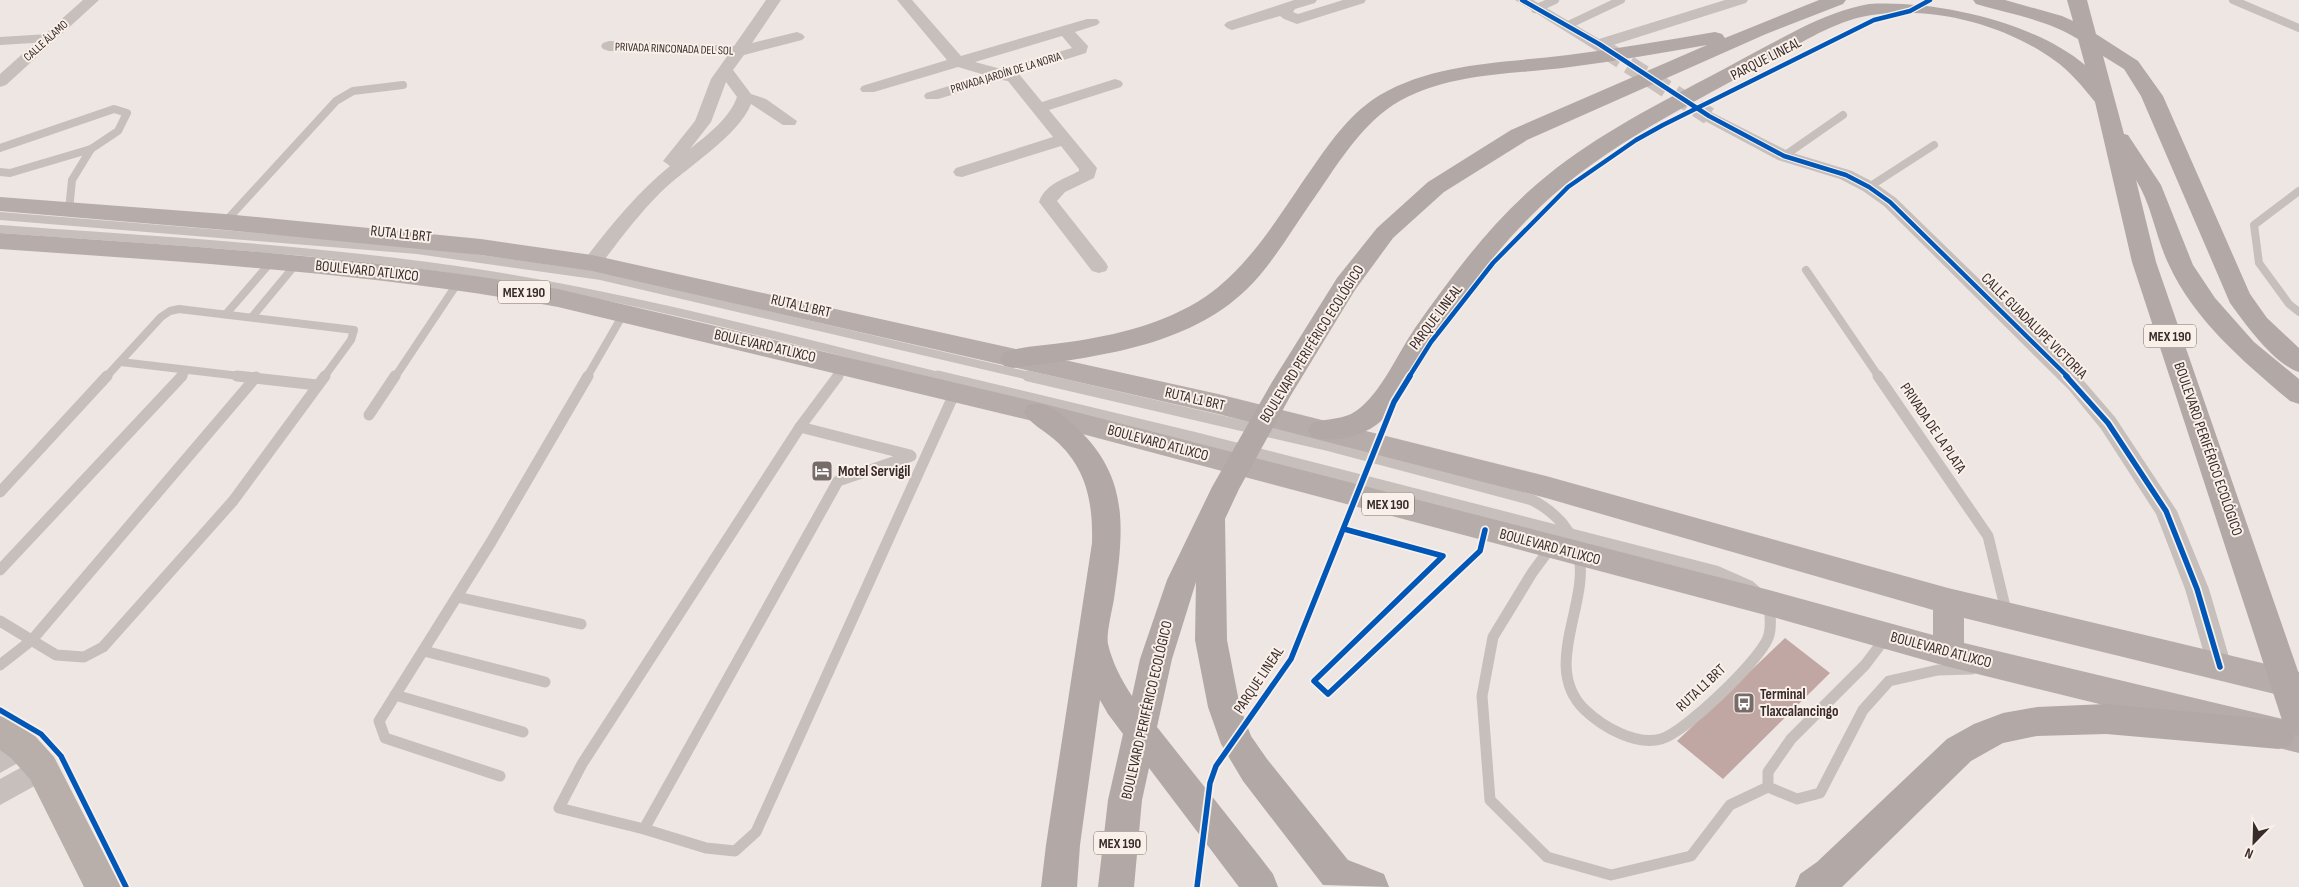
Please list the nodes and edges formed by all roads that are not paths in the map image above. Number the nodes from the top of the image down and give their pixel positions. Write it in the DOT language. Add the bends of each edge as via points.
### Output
graph roads {
  1 [pos="92,0"];
  2 [pos="774,0"];
  3 [pos="904,0"];
  4 [pos="1310,0"];
  5 [pos="1359,0"];
  6 [pos="1522,0"];
  7 [pos="1555,0"];
  8 [pos="1621,0"];
  9 [pos="1741,0"];
  10 [pos="1983,0"];
  11 [pos="2233,0"];
  12 [pos="1837,1"];
  13 [pos="2080,8"];
  14 [pos="1286,9"];
  15 [pos="1535,9"];
  16 [pos="1092,22"];
  17 [pos="1232,26"];
  18 [pos="1566,26"];
  19 [pos="2299,28"];
  20 [pos="1065,30"];
  21 [pos="1759,30"];
  22 [pos="797,37"];
  23 [pos="49,38"];
  24 [pos="0,40"];
  25 [pos="609,46"];
  26 [pos="740,51"];
  27 [pos="957,62"];
  28 [pos="1749,64"];
  29 [pos="726,70"];
  30 [pos="1004,74"];
  31 [pos="0,82"];
  32 [pos="1115,84"];
  33 [pos="403,85"];
  34 [pos="868,89"];
  35 [pos="932,96"];
  36 [pos="745,97"];
  37 [pos="2105,101"];
  38 [pos="1039,108"];
  39 [pos="1843,115"];
  40 [pos="1710,116"];
  41 [pos="789,121"];
  42 [pos="2112,131"];
  43 [pos="1519,135"];
  44 [pos="1064,139"];
  45 [pos="1934,146"];
  46 [pos="0,148"];
  47 [pos="91,149"];
  48 [pos="1784,156"];
  49 [pos="0,172"];
  50 [pos="962,172"];
  51 [pos="1869,187"];
  52 [pos="654,188"];
  53 [pos="2299,191"];
  54 [pos="0,204"];
  55 [pos="69,210"];
  56 [pos="0,216"];
  57 [pos="225,222"];
  58 [pos="0,229"];
  59 [pos="0,241"];
  60 [pos="271,262"];
  61 [pos="592,263"];
  62 [pos="296,264"];
  63 [pos="1099,267"];
  64 [pos="1806,270"];
  65 [pos="459,281"];
  66 [pos="2299,312"];
  67 [pos="624,313"];
  68 [pos="226,314"];
  69 [pos="252,317"];
  70 [pos="1013,359"];
  71 [pos="121,362"];
  72 [pos="2299,363"];
  73 [pos="846,366"];
  74 [pos="187,370"];
  75 [pos="256,378"];
  76 [pos="318,385"];
  77 [pos="955,392"];
  78 [pos="2299,394"];
  79 [pos="1038,412"];
  80 [pos="370,415"];
  81 [pos="800,426"];
  82 [pos="1322,430"];
  83 [pos="917,457"];
  84 [pos="0,492"];
  85 [pos="1212,516"];
  86 [pos="1566,545"];
  87 [pos="0,570"];
  88 [pos="457,597"];
  89 [pos="1948,601"];
  90 [pos="1769,602"];
  91 [pos="2007,616"];
  92 [pos="0,621"];
  93 [pos="581,624"];
  94 [pos="1888,636"];
  95 [pos="32,640"];
  96 [pos="1093,644"];
  97 [pos="424,651"];
  98 [pos="1949,653"];
  99 [pos="0,665"];
  100 [pos="2220,667"];
  101 [pos="2009,668"];
  102 [pos="545,682"];
  103 [pos="2299,686"];
  104 [pos="395,696"];
  105 [pos="2292,731"];
  106 [pos="523,732"];
  107 [pos="16,752"];
  108 [pos="500,776"];
  109 [pos="1768,788"];
  110 [pos="0,793"];
  111 [pos="644,829"];
  112 [pos="1340,880"];
  113 [pos="103,887"];
  114 [pos="1059,887"];
  115 [pos="1116,887"];
  116 [pos="1260,887"];
  117 [pos="1372,887"];
  118 [pos="1814,887"];
  1 -- 23 [label="street, CALLE ÁLAMO"];
  2 -- 26 [label="street"];
  3 -- 27 [label="street"];
  4 -- 14 [label="street"];
  5 -- 14 [label="street" via="1297,20 1285,12"];
  6 -- 15 [label="street"];
  7 -- 15 [label="lane"];
  8 -- 18 [label="lane"];
  9 -- 18 [label="street" via="1602,47"];
  10 -- 72 [label="highway" via="2055,20 2131,65 2152,96 2239,297 2258,324"];
  11 -- 19 [label="lane"];
  12 -- 21 [label="highway, BOULEVARD PERIFÉRICO ECOLÓGICO"];
  13 -- 37 [label="highway, BOULEVARD PERIFÉRICO ECOLÓGICO / MEX 190"];
  14 -- 17 [label="street"];
  15 -- 18 [label="street"];
  16 -- 20 [label="street"];
  20 -- 27 [label="street"];
  20 -- 30 [label="street, PRIVADA JARDÍN DE LA NORIA" via="1080,50"];
  21 -- 43 [label="highway, BOULEVARD PERIFÉRICO ECOLÓGICO"];
  21 -- 70 [label="highway" via="1587,58 1464,73 1404,91 1376,107 1346,137 1247,274 1224,296 1176,324 1137,337"];
  22 -- 26 [label="street, PRIVADA RINCONADA DEL SOL"];
  23 -- 24 [label="lane"];
  23 -- 31 [label="street, CALLE ÁLAMO"];
  25 -- 26 [label="street, PRIVADA RINCONADA DEL SOL"];
  26 -- 29 [label="street"];
  27 -- 30 [label="street"];
  27 -- 34 [label="street"];
  28 -- 37 [label="highway" via="1824,24 1854,13 1883,7 1932,7 1984,17 2032,37 2076,66"];
  28 -- 43 [label="highway"];
  28 -- 82 [label="highway" via="1627,128 1546,188 1471,270 1376,409 1357,424"];
  29 -- 36 [label="street"];
  29 -- 52 [label="street" via="719,78 703,122 666,167"];
  30 -- 35 [label="street, PRIVADA JARDÍN DE LA NORIA"];
  30 -- 38 [label="street" via="1014,78"];
  32 -- 38 [label="street"];
  33 -- 57 [label="lane" via="353,91 336,101"];
  36 -- 41 [label="street" via="760,102"];
  36 -- 52 [label="street" via="742,110 692,158"];
  37 -- 42 [label="highway, BOULEVARD PERIFÉRICO ECOLÓGICO / MEX 190"];
  38 -- 44 [label="street"];
  39 -- 48 [label="lane"];
  40 -- 48 [label="street, CALLE GUADALUPE VICTORIA"];
  42 -- 78 [label="highway" via="2150,185 2181,266 2206,304 2245,349"];
  42 -- 105 [label="highway, BOULEVARD PERIFÉRICO ECOLÓGICO / MEX 190" via="2144,262 2268,625"];
  43 -- 85 [label="highway, BOULEVARD PERIFÉRICO ECOLÓGICO" via="1436,187 1384,233 1346,284 1281,389"];
  44 -- 50 [label="street"];
  44 -- 63 [label="street" via="1088,168 1088,174 1056,189 1048,202"];
  45 -- 51 [label="lane"];
  46 -- 47 [label="lane" via="114,109 127,113 118,131"];
  47 -- 49 [label="lane" via="10,173"];
  47 -- 55 [label="lane" via="72,180"];
  48 -- 51 [label="street, CALLE GUADALUPE VICTORIA" via="1846,175"];
  51 -- 100 [label="street, CALLE GUADALUPE VICTORIA" via="1890,202 2000,308 2108,422 2166,511 2197,590"];
  52 -- 61 [label="street"];
  53 -- 66 [label="lane" via="2254,225 2259,263 2288,304"];
  54 -- 55 [label="main road"];
  55 -- 57 [label="main road"];
  56 -- 86 [label="lane, RUTA L1 BRT" via="408,249 601,276 1320,444 1524,497 1549,510"];
  57 -- 61 [label="main road" via="481,247"];
  58 -- 86 [label="lane, RUTA L1 BRT" via="350,256 484,274 612,297 1193,437"];
  59 -- 60 [label="main road, BOULEVARD ATLIXCO / MEX 190"];
  60 -- 62 [label="main road, BOULEVARD ATLIXCO / MEX 190"];
  60 -- 68 [label="lane"];
  61 -- 70 [label="main road"];
  62 -- 65 [label="main road, BOULEVARD ATLIXCO / MEX 190"];
  62 -- 69 [label="lane"];
  64 -- 91 [label="lane, PRIVADA DE LA PLATA" via="1988,536"];
  65 -- 67 [label="main road, BOULEVARD ATLIXCO / MEX 190"];
  65 -- 80 [label="lane"];
  67 -- 73 [label="main road, BOULEVARD ATLIXCO / MEX 190"];
  67 -- 88 [label="lane"];
  68 -- 69 [label="lane"];
  68 -- 71 [label="lane" via="180,309 170,311"];
  69 -- 76 [label="lane" via="354,330 351,340"];
  70 -- 82 [label="main road"];
  71 -- 74 [label="lane"];
  71 -- 84 [label="lane"];
  73 -- 77 [label="main road, BOULEVARD ATLIXCO / MEX 190"];
  73 -- 81 [label="lane"];
  74 -- 75 [label="lane"];
  74 -- 87 [label="lane"];
  75 -- 76 [label="lane"];
  75 -- 95 [label="lane"];
  76 -- 95 [label="lane" via="233,501 103,647 84,657 68,657 56,655"];
  77 -- 79 [label="main road, BOULEVARD ATLIXCO / MEX 190"];
  77 -- 83 [label="lane"];
  79 -- 86 [label="main road, BOULEVARD ATLIXCO / MEX 190"];
  79 -- 96 [label="highway" via="1071,436 1084,452 1104,495 1107,543"];
  81 -- 83 [label="lane"];
  81 -- 111 [label="lane" via="582,764 559,808"];
  82 -- 89 [label="main road" via="1546,487"];
  83 -- 111 [label="lane" via="838,481"];
  83 -- 111 [label="lane" via="756,832 735,851 706,848"];
  85 -- 112 [label="highway" via="1211,640 1224,707 1238,744 1255,770"];
  85 -- 115 [label="highway, BOULEVARD PERIFÉRICO ECOLÓGICO / MEX 190" via="1182,580 1156,659 1125,800"];
  86 -- 90 [label="main road, BOULEVARD ATLIXCO / MEX 190"];
  86 -- 90 [label="lane, RUTA L1 BRT" via="1580,570 1567,651 1568,676 1575,697 1583,708 1629,737 1662,739 1722,692 1767,639"];
  86 -- 109 [label="lane" via="1532,573 1493,637 1482,696 1490,800 1548,857 1611,875 1691,856 1730,806"];
  88 -- 93 [label="lane"];
  88 -- 97 [label="lane"];
  89 -- 91 [label="main road"];
  89 -- 98 [label="main road"];
  90 -- 94 [label="main road, BOULEVARD ATLIXCO / MEX 190"];
  91 -- 100 [label="main road"];
  92 -- 95 [label="lane"];
  94 -- 98 [label="main road, BOULEVARD ATLIXCO / MEX 190"];
  94 -- 109 [label="lane" via="1865,666 1790,739 1768,772"];
  95 -- 99 [label="lane"];
  96 -- 114 [label="highway"];
  96 -- 116 [label="highway" via="1099,665 1119,704"];
  97 -- 102 [label="lane"];
  97 -- 104 [label="lane"];
  98 -- 101 [label="main road, BOULEVARD ATLIXCO / MEX 190"];
  100 -- 103 [label="main road"];
  101 -- 105 [label="main road, BOULEVARD ATLIXCO / MEX 190"];
  101 -- 109 [label="lane" via="1938,670 1889,681 1863,710 1820,793 1797,800"];
  104 -- 106 [label="lane"];
  104 -- 108 [label="lane" via="379,721 385,738"];
  105 -- 118 [label="highway" via="2238,734 2129,720 2086,719 2003,728 1959,750"];
  107 -- 110 [label="street"];
  107 -- 113 [label="main road"];
  112 -- 117 [label="highway"];
}
